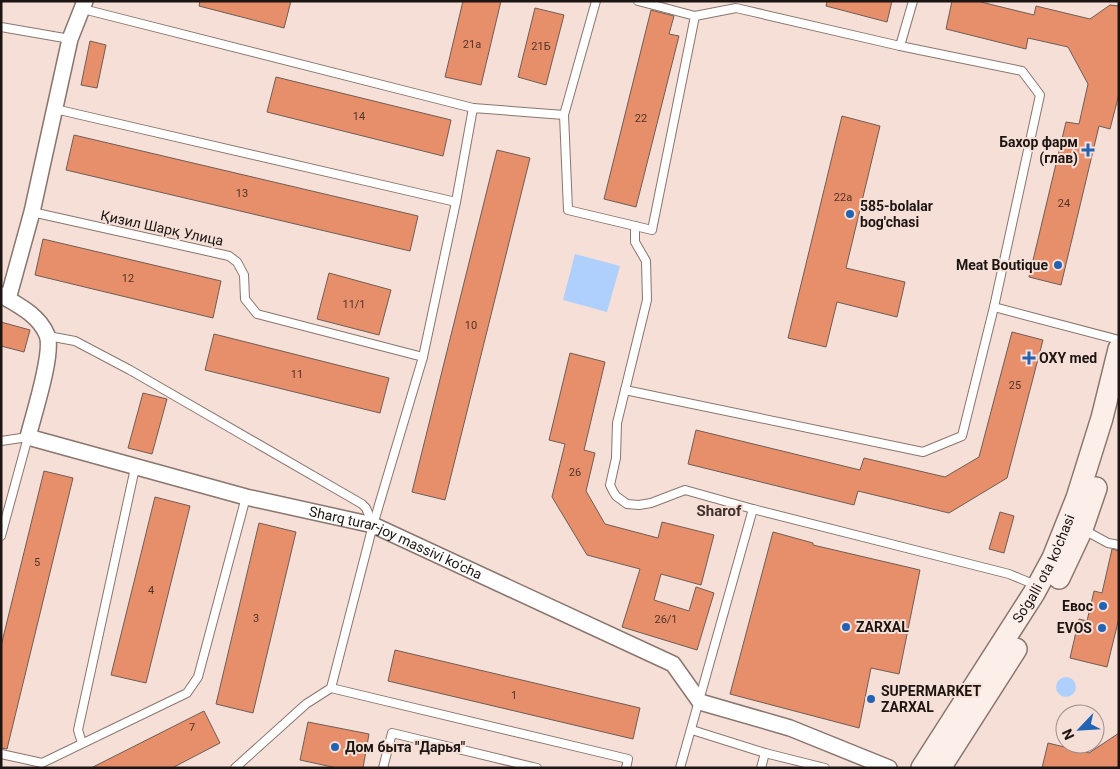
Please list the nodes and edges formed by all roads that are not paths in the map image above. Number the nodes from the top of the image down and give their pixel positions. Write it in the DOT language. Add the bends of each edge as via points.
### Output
graph roads {
  1 [pos="596,1"];
  2 [pos="638,1"];
  3 [pos="912,1"];
  4 [pos="84,5"];
  5 [pos="695,16"];
  6 [pos="1,27"];
  7 [pos="70,39"];
  8 [pos="900,46"];
  9 [pos="473,108"];
  10 [pos="55,109"];
  11 [pos="564,115"];
  12 [pos="456,202"];
  13 [pos="32,212"];
  14 [pos="635,226"];
  15 [pos="5,296"];
  16 [pos="994,307"];
  17 [pos="48,336"];
  18 [pos="1119,340"];
  19 [pos="1119,349"];
  20 [pos="423,357"];
  21 [pos="625,390"];
  22 [pos="1119,406"];
  23 [pos="28,437"];
  24 [pos="1,441"];
  25 [pos="135,468"];
  26 [pos="246,498"];
  27 [pos="753,509"];
  28 [pos="374,525"];
  29 [pos="1082,529"];
  30 [pos="1,536"];
  31 [pos="1119,545"];
  32 [pos="1038,586"];
  33 [pos="331,688"];
  34 [pos="700,702"];
  35 [pos="692,730"];
  36 [pos="82,744"];
  37 [pos="765,752"];
  38 [pos="1,754"];
  39 [pos="236,768"];
  40 [pos="383,768"];
  41 [pos="537,768"];
  42 [pos="626,768"];
  43 [pos="680,768"];
  44 [pos="761,768"];
  45 [pos="824,768"];
  46 [pos="889,768"];
  47 [pos="922,768"];
  48 [pos="940,768"];
  1 -- 11 [label="lane"];
  2 -- 5 [label="lane"];
  3 -- 8 [label="lane"];
  4 -- 7 [label="street"];
  4 -- 9 [label="lane"];
  5 -- 8 [label="lane" via="736,8"];
  5 -- 14 [label="lane" via="652,230"];
  6 -- 7 [label="lane"];
  7 -- 10 [label="street"];
  8 -- 16 [label="lane" via="1022,71 1040,95"];
  9 -- 11 [label="lane"];
  9 -- 12 [label="lane"];
  10 -- 12 [label="lane"];
  10 -- 13 [label="street"];
  11 -- 14 [label="lane" via="568,210"];
  12 -- 20 [label="lane"];
  13 -- 15 [label="street"];
  13 -- 20 [label="lane, Қизил Шарқ Улица" via="229,256 237,262 244,276 245,299 257,314"];
  14 -- 21 [label="lane" via="635,242 646,261 646,300"];
  15 -- 17 [label="street" via="27,310"];
  16 -- 18 [label="lane"];
  16 -- 21 [label="lane" via="962,436 923,452"];
  17 -- 23 [label="street" via="49,352"];
  17 -- 28 [label="lane" via="75,341 130,370 346,494 366,508"];
  19 -- 32 [label="main road, So'galli ota ko'chasi" via="1078,498"];
  20 -- 28 [label="lane"];
  21 -- 27 [label="lane" via="617,424 616,458 610,485 616,496 627,504 640,505 685,490"];
  22 -- 29 [label="main road, So'galli ota ko'chasi"];
  23 -- 24 [label="lane"];
  23 -- 25 [label="street, Sharq turar-joy massivi ko'cha"];
  23 -- 30 [label="lane"];
  25 -- 26 [label="street, Sharq turar-joy massivi ko'cha"];
  25 -- 36 [label="lane" via="78,730"];
  26 -- 28 [label="street, Sharq turar-joy massivi ko'cha"];
  26 -- 36 [label="lane" via="198,677 187,693"];
  27 -- 32 [label="lane" via="1009,574"];
  27 -- 34 [label="lane"];
  28 -- 33 [label="lane"];
  28 -- 34 [label="street, Sharq turar-joy massivi ko'cha" via="673,664"];
  29 -- 31 [label="lane" via="1108,543"];
  29 -- 48 [label="main road, So'galli ota ko'chasi" via="1047,599"];
  32 -- 47 [label="main road, So'galli ota ko'chasi"];
  33 -- 39 [label="lane" via="306,704"];
  33 -- 42 [label="lane" via="628,759"];
  34 -- 35 [label="lane"];
  34 -- 46 [label="street" via="790,728"];
  35 -- 37 [label="lane"];
  35 -- 43 [label="lane"];
  36 -- 38 [label="lane" via="42,762"];
  37 -- 44 [label="lane"];
  37 -- 45 [label="lane"];
  40 -- 41 [label="lane" via="392,733"];
}
